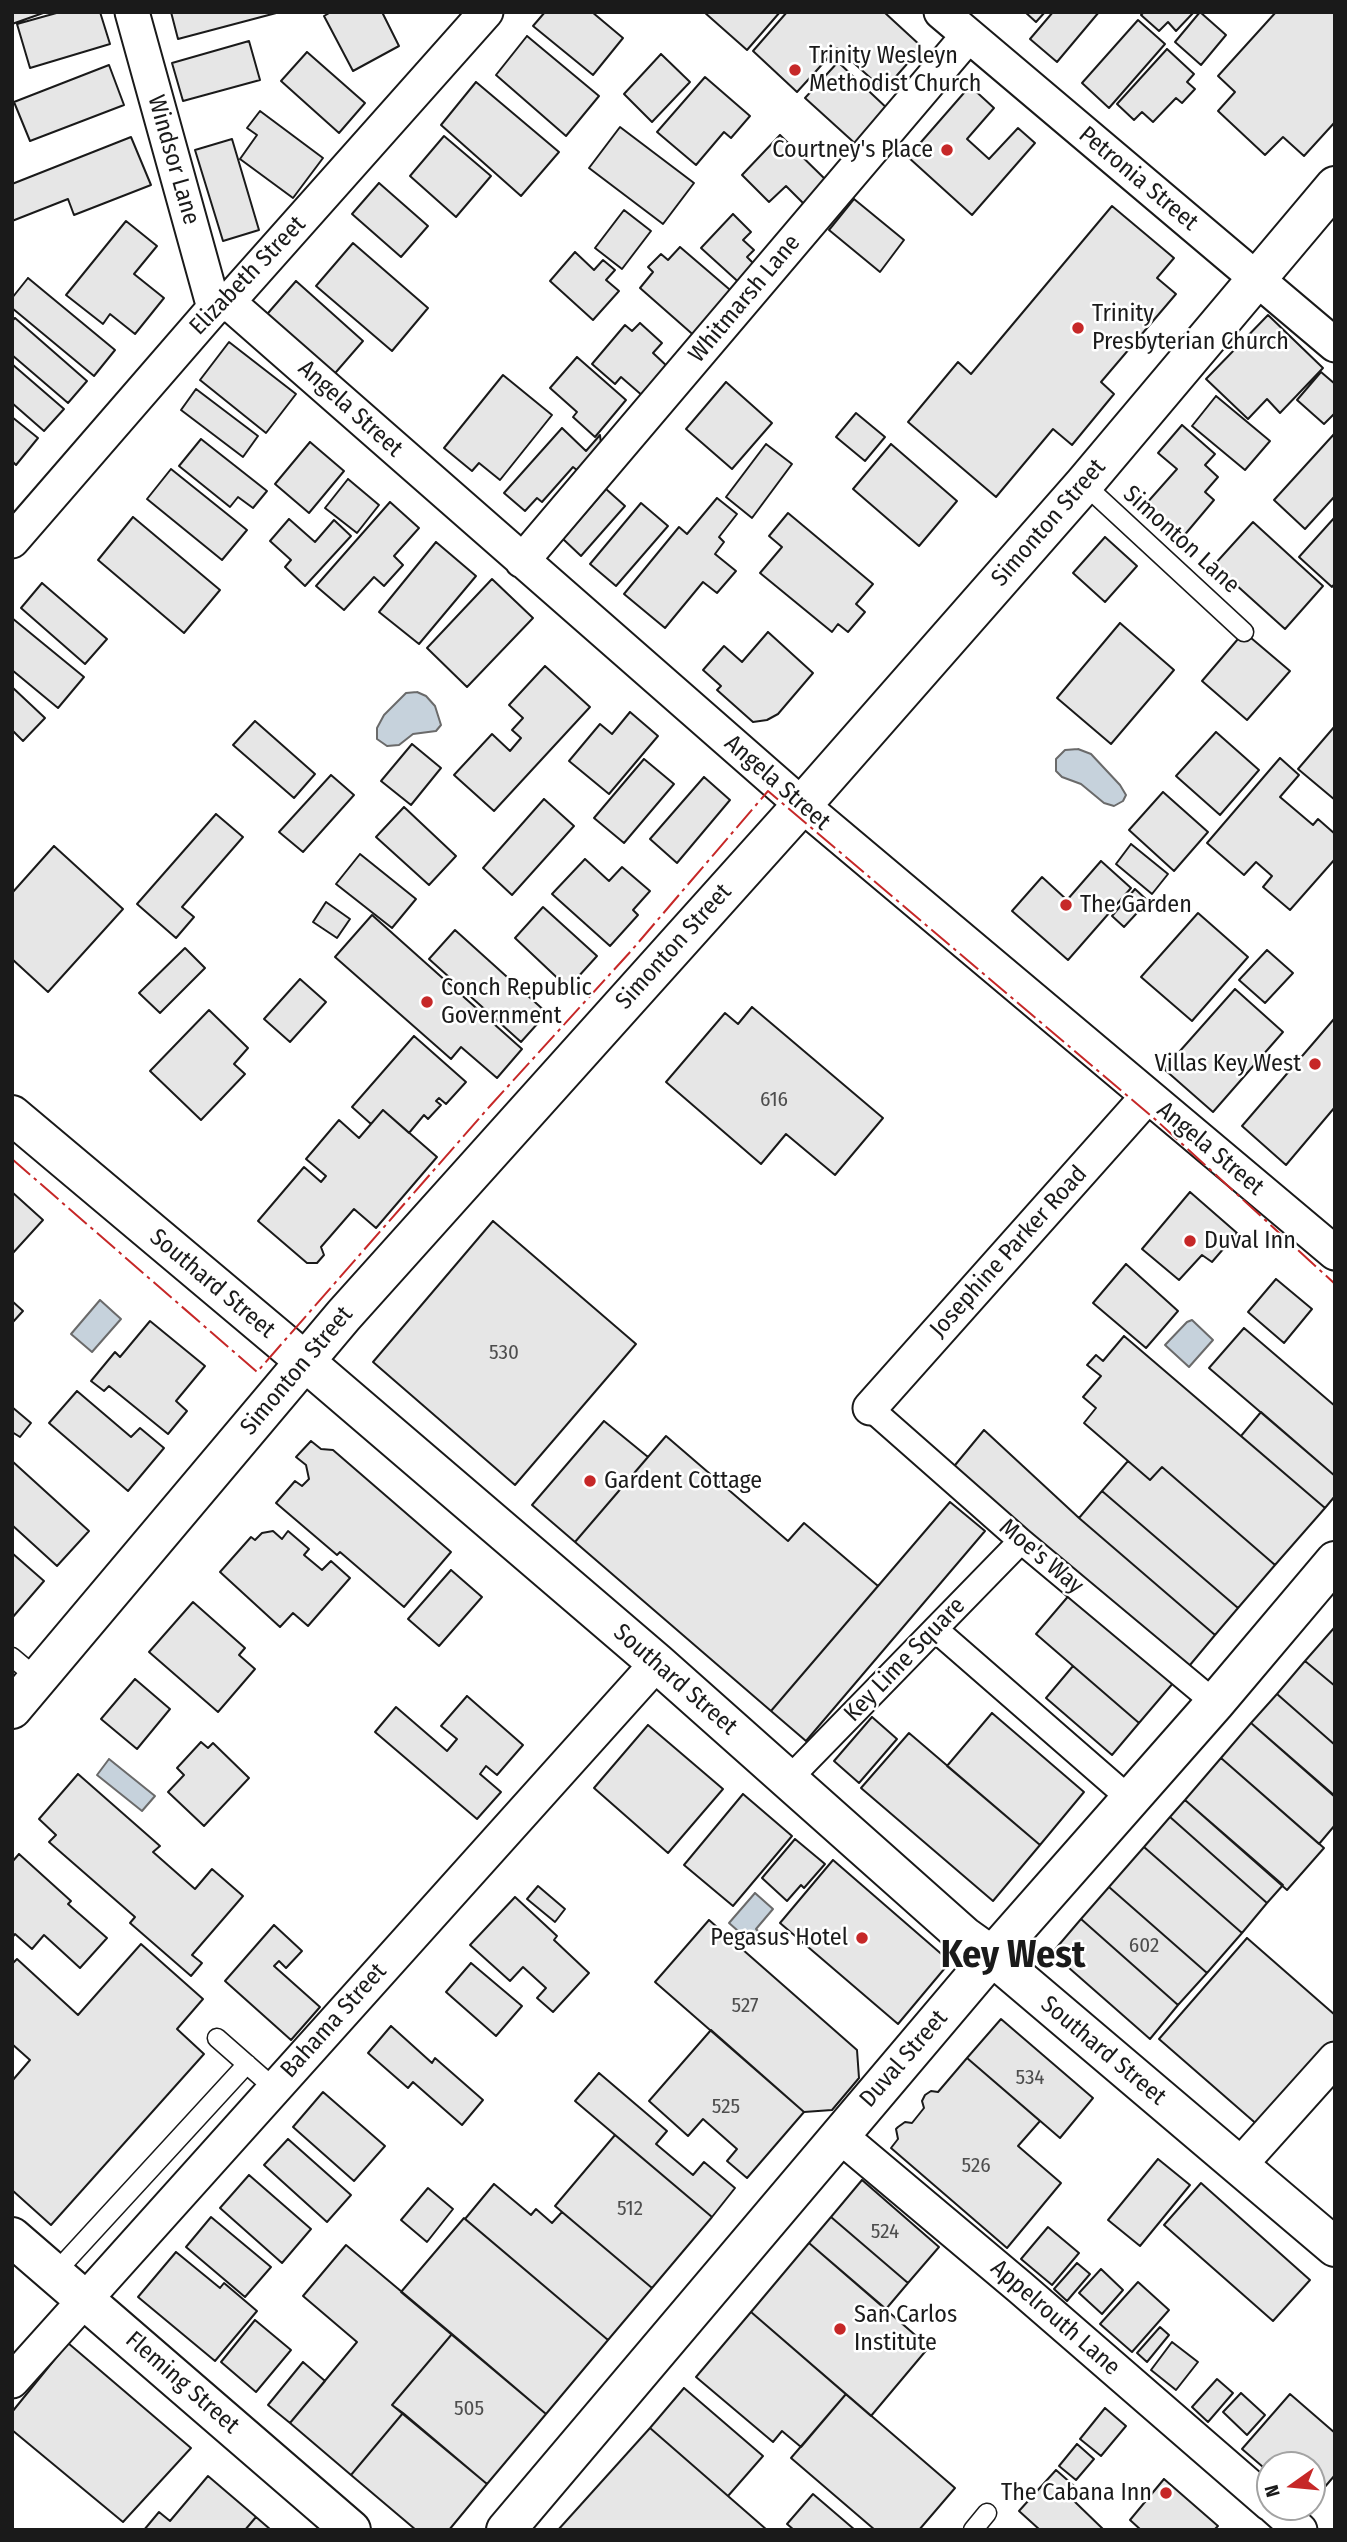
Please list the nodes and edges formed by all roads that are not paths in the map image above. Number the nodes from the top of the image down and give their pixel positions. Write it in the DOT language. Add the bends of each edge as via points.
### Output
graph roads {
  1 [pos="132,12"];
  2 [pos="486,12"];
  3 [pos="941,12"];
  4 [pos="968,36"];
  5 [pos="1335,186"];
  6 [pos="1256,278"];
  7 [pos="221,305"];
  8 [pos="1335,345"];
  9 [pos="1083,484"];
  10 [pos="12,541"];
  11 [pos="522,561"];
  12 [pos="1244,632"];
  13 [pos="802,805"];
  14 [pos="1148,1096"];
  15 [pos="12,1115"];
  16 [pos="1335,1253"];
  17 [pos="304,1362"];
  18 [pos="870,1408"];
  19 [pos="1021,1541"];
  20 [pos="1335,1561"];
  21 [pos="936,1630"];
  22 [pos="657,1663"];
  23 [pos="25,1668"];
  24 [pos="1214,1703"];
  25 [pos="12,1709"];
  26 [pos="789,1779"];
  27 [pos="1130,1799"];
  28 [pos="992,1956"];
  29 [pos="217,2038"];
  30 [pos="1335,2059"];
  31 [pos="247,2064"];
  32 [pos="274,2088"];
  33 [pos="839,2135"];
  34 [pos="1239,2166"];
  35 [pos="12,2236"];
  36 [pos="1335,2247"];
  37 [pos="55,2273"];
  38 [pos="85,2298"];
  39 [pos="12,2381"];
  40 [pos="1256,2492"];
  41 [pos="986,2513"];
  42 [pos="351,2530"];
  43 [pos="506,2530"];
  44 [pos="973,2530"];
  1 -- 7 [label="street, Windsor Lane"];
  2 -- 7 [label="street, Elizabeth Street"];
  3 -- 4 [label="street, Petronia Street"];
  4 -- 6 [label="street, Petronia Street"];
  4 -- 11 [label="street, Whitmarsh Lane"];
  5 -- 6 [label="street, Simonton Street"];
  6 -- 8 [label="street, Petronia Street"];
  6 -- 9 [label="street, Simonton Street"];
  7 -- 10 [label="street, Elizabeth Street"];
  7 -- 11 [label="street, Angela Street"];
  9 -- 12 [label="lane, Simonton Lane"];
  9 -- 13 [label="street, Simonton Street"];
  11 -- 13 [label="street, Angela Street"];
  13 -- 14 [label="street, Angela Street"];
  13 -- 17 [label="street, Simonton Street"];
  14 -- 16 [label="street, Angela Street"];
  14 -- 18 [label="street, Josephine Parker Road"];
  15 -- 17 [label="street, Southard Street"];
  17 -- 22 [label="street, Southard Street"];
  17 -- 23 [label="street, Simonton Street"];
  18 -- 19 [label="street, Moe's Way"];
  19 -- 21 [label="street, Key Lime Square"];
  19 -- 24 [label="street, Moe's Way"];
  20 -- 24 [label="street, Duval Street"];
  21 -- 26 [label="street, Key Lime Square"];
  21 -- 27 [label="street"];
  22 -- 26 [label="street, Southard Street"];
  22 -- 32 [label="street, Bahama Street"];
  23 -- 25 [label="street, Simonton Street"];
  24 -- 27 [label="street, Duval Street"];
  26 -- 28 [label="street, Southard Street"];
  27 -- 28 [label="street, Duval Street"];
  28 -- 33 [label="street, Duval Street"];
  28 -- 34 [label="street, Southard Street"];
  29 -- 31 [label="lane"];
  30 -- 34 [label="street"];
  31 -- 32 [label="lane"];
  31 -- 37 [label="lane"];
  32 -- 38 [label="street, Bahama Street"];
  33 -- 40 [label="street, Appelrouth Lane"];
  33 -- 43 [label="street, Duval Street"];
  34 -- 36 [label="street, Southard Street"];
  35 -- 37 [label="street, Fleming Street"];
  37 -- 38 [label="street, Fleming Street"];
  38 -- 39 [label="street, Bahama Street"];
  38 -- 42 [label="street, Fleming Street"];
  41 -- 44 [label="lane"];
}
